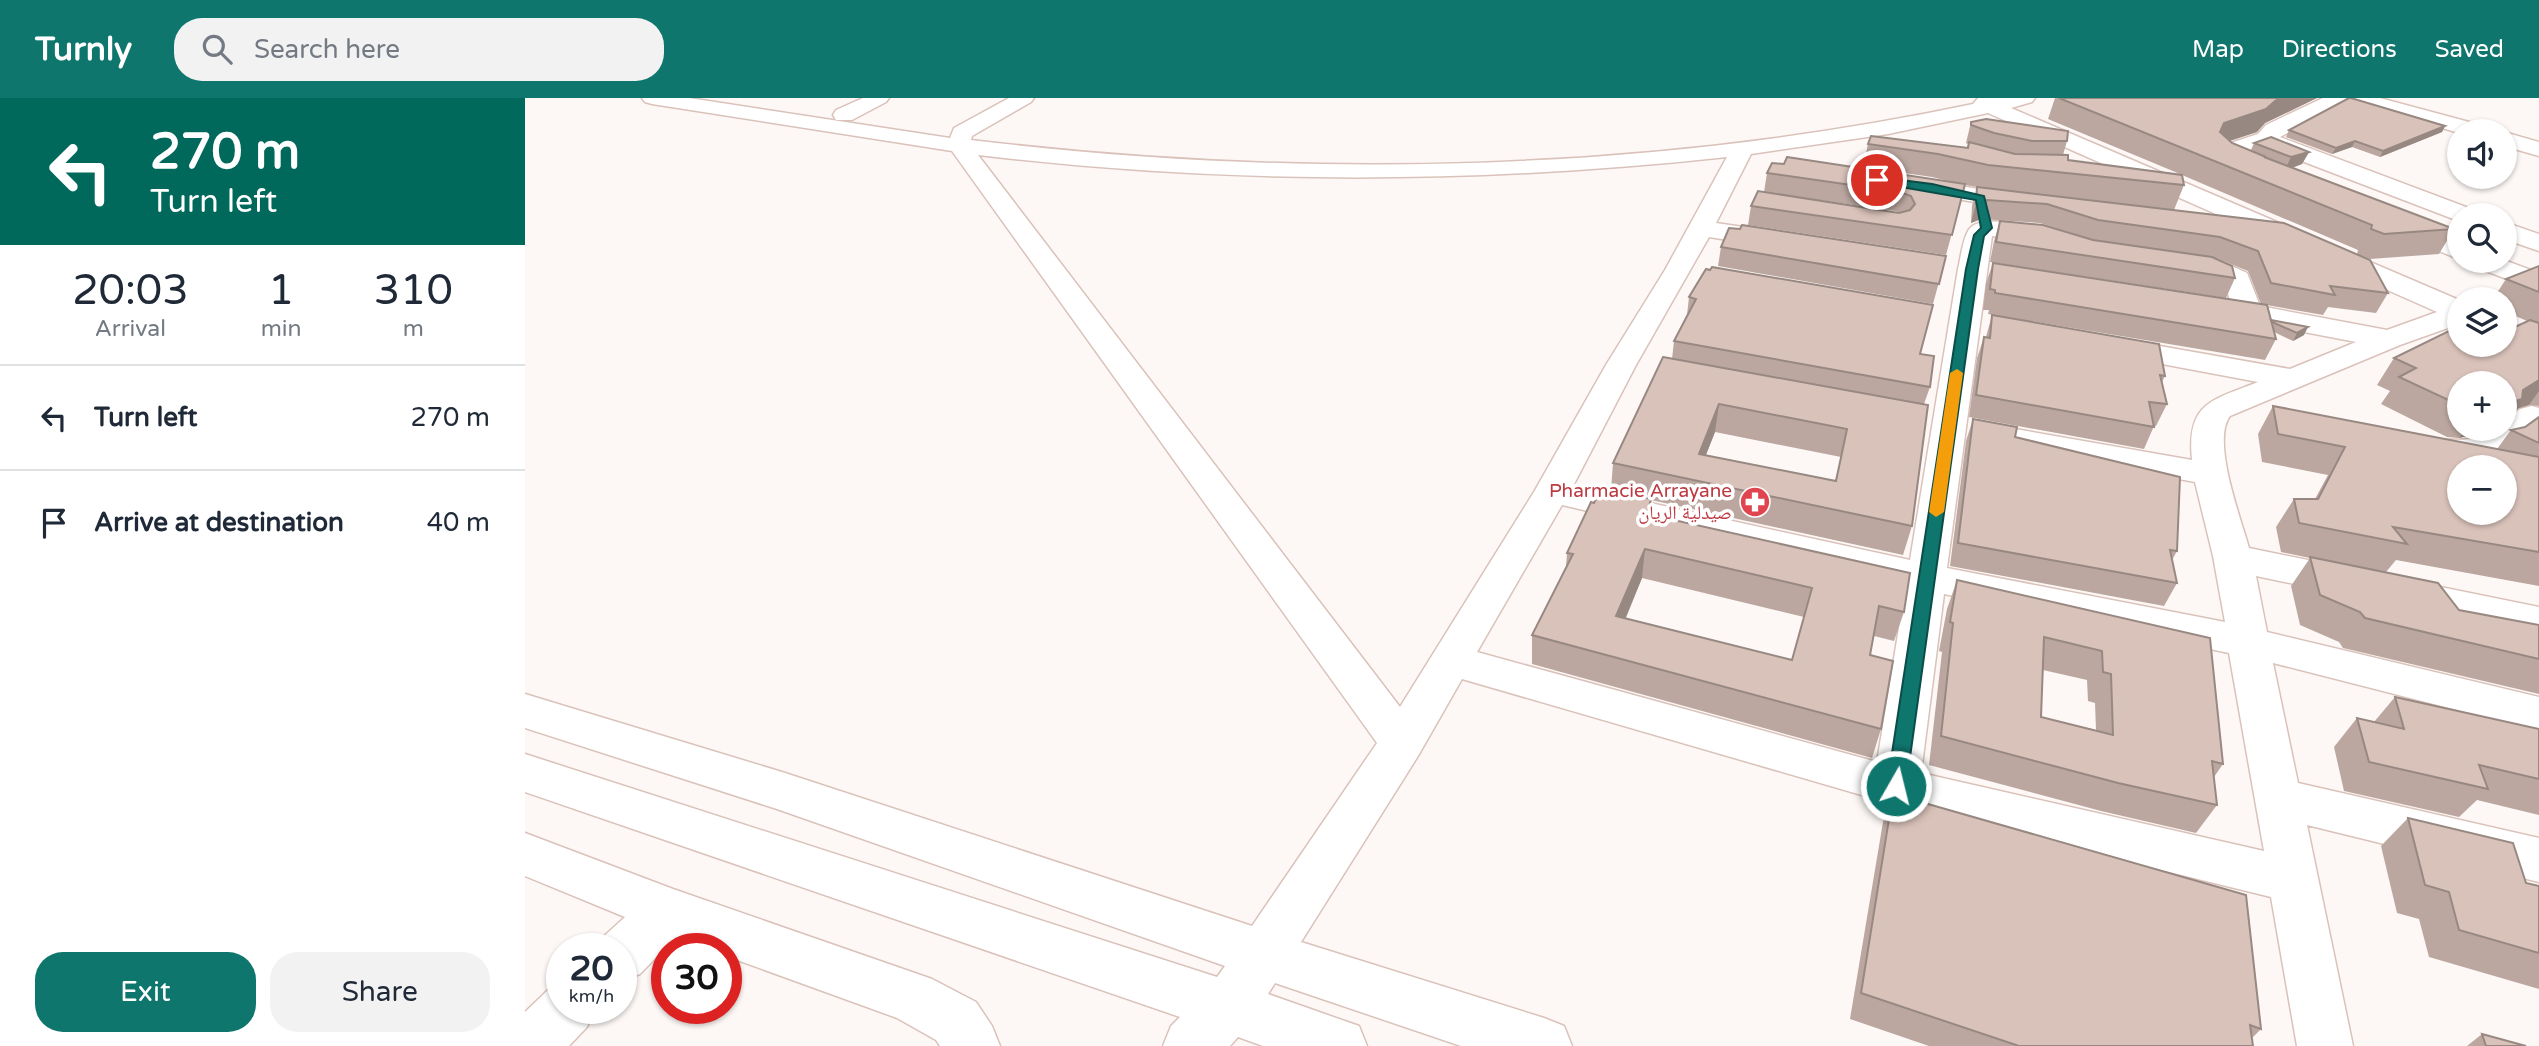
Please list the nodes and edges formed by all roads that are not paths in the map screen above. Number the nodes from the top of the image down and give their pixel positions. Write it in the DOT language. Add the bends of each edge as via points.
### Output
graph roads {
  1 [pos="652,98"];
  2 [pos="733,98"];
  3 [pos="879,98"];
  4 [pos="1024,98"];
  5 [pos="1963,98"];
  6 [pos="2025,98"];
  7 [pos="2339,98"];
  8 [pos="2357,98"];
  9 [pos="1980,102"];
  10 [pos="844,114"];
  11 [pos="1908,123"];
  12 [pos="2447,123"];
  13 [pos="961,139"];
  14 [pos="2266,139"];
  15 [pos="2517,143"];
  16 [pos="1943,144"];
  17 [pos="1753,147"];
  18 [pos="2539,149"];
  19 [pos="1791,162"];
  20 [pos="2118,163"];
  21 [pos="2078,169"];
  22 [pos="2271,176"];
  23 [pos="1890,182"];
  24 [pos="1981,198"];
  25 [pos="2055,207"];
  26 [pos="2447,208"];
  27 [pos="2371,216"];
  28 [pos="2198,223"];
  29 [pos="1700,228"];
  30 [pos="1987,228"];
  31 [pos="2278,232"];
  32 [pos="2517,235"];
  33 [pos="2539,243"];
  34 [pos="1807,244"];
  35 [pos="2069,245"];
  36 [pos="2447,246"];
  37 [pos="2163,260"];
  38 [pos="2514,273"];
  39 [pos="2539,283"];
  40 [pos="2192,303"];
  41 [pos="2447,307"];
  42 [pos="2247,312"];
  43 [pos="2447,317"];
  44 [pos="2389,339"];
  45 [pos="2088,342"];
  46 [pos="2294,379"];
  47 [pos="2532,416"];
  48 [pos="1935,424"];
  49 [pos="2406,446"];
  50 [pos="2212,474"];
  51 [pos="1552,492"];
  52 [pos="2233,558"];
  53 [pos="1927,576"];
  54 [pos="2539,621"];
  55 [pos="2248,642"];
  56 [pos="1453,661"];
  57 [pos="525,711"];
  58 [pos="2539,714"];
  59 [pos="1402,743"];
  60 [pos="525,772"];
  61 [pos="1896,786"];
  62 [pos="2278,798"];
  63 [pos="525,854"];
  64 [pos="2539,860"];
  65 [pos="2294,880"];
  66 [pos="668,911"];
  67 [pos="637,941"];
  68 [pos="1261,954"];
  69 [pos="1229,1007"];
  70 [pos="553,1024"];
  71 [pos="1317,1042"];
  72 [pos="530,1046"];
  73 [pos="972,1046"];
  74 [pos="1191,1046"];
  75 [pos="1544,1046"];
  76 [pos="2325,1046"];
  1 -- 13 [label="street" via="923,139"];
  2 -- 10 [label="street"];
  3 -- 10 [label="street"];
  4 -- 13 [label="street"];
  5 -- 13 [label="street" via="1850,122 1729,138 1442,158 1300,159"];
  6 -- 9 [label="street"];
  7 -- 14 [label="street" via="2274,130"];
  8 -- 12 [label="street"];
  9 -- 11 [label="street"];
  9 -- 20 [label="street"];
  10 -- 13 [label="street"];
  11 -- 16 [label="street"];
  11 -- 17 [label="street"];
  13 -- 17 [label="street" via="1147,164 1236,170 1528,167"];
  13 -- 59 [label="street"];
  14 -- 22 [label="street" via="2223,153"];
  14 -- 26 [label="street"];
  15 -- 18 [label="street"];
  17 -- 19 [label="street"];
  17 -- 29 [label="street" via="1732,197"];
  20 -- 21 [label="street"];
  20 -- 31 [label="street"];
  23 -- 24 [label="street"];
  24 -- 25 [label="street"];
  24 -- 30 [label="street"];
  27 -- 36 [label="street"];
  28 -- 31 [label="street"];
  29 -- 34 [label="street"];
  29 -- 51 [label="street" via="1693,273"];
  30 -- 35 [label="street" via="2040,234"];
  30 -- 48 [label="street" via="1979,235 1964,320"];
  31 -- 41 [label="street"];
  32 -- 33 [label="street"];
  37 -- 42 [label="street" via="2211,267 2235,277"];
  38 -- 39 [label="street"];
  40 -- 42 [label="street"];
  42 -- 44 [label="street"];
  43 -- 44 [label="street"];
  44 -- 46 [label="street"];
  45 -- 46 [label="street"];
  46 -- 50 [label="street" via="2260,409 2215,412 2207,440"];
  47 -- 49 [label="street" via="2477,450"];
  48 -- 50 [label="street"];
  48 -- 53 [label="street"];
  50 -- 52 [label="street"];
  51 -- 53 [label="street"];
  51 -- 56 [label="street"];
  52 -- 54 [label="street"];
  52 -- 55 [label="street"];
  53 -- 55 [label="street"];
  53 -- 61 [label="street"];
  55 -- 58 [label="street"];
  55 -- 62 [label="street"];
  56 -- 59 [label="street"];
  56 -- 61 [label="street"];
  57 -- 68 [label="street" via="782,791"];
  59 -- 68 [label="street"];
  60 -- 69 [label="street"];
  61 -- 65 [label="street"];
  62 -- 64 [label="street"];
  62 -- 65 [label="street"];
  63 -- 66 [label="street"];
  65 -- 76 [label="street"];
  66 -- 67 [label="street"];
  66 -- 73 [label="street" via="913,998 956,1021"];
  68 -- 69 [label="street"];
  68 -- 75 [label="street"];
  69 -- 71 [label="street"];
  69 -- 74 [label="street"];
  70 -- 72 [label="street"];
}
